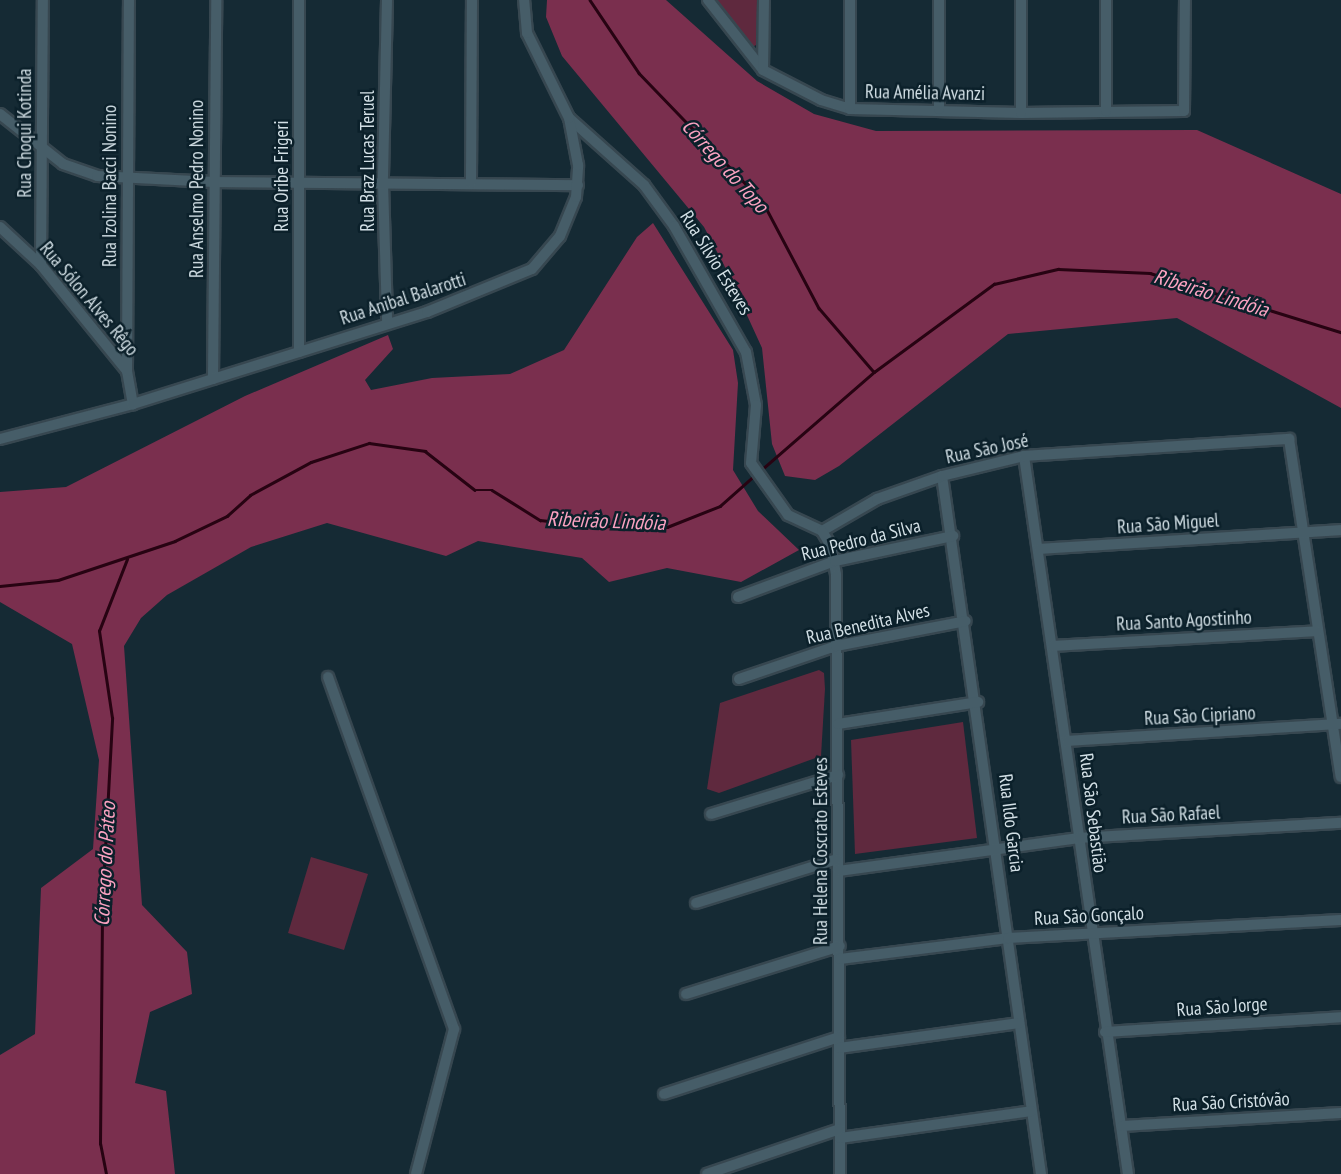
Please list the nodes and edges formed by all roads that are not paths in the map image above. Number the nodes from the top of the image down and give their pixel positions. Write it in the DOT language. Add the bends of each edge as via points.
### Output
graph roads {
  1 [pos="43,0"];
  2 [pos="128,0"];
  3 [pos="216,0"];
  4 [pos="299,0"];
  5 [pos="387,0"];
  6 [pos="472,0"];
  7 [pos="524,0"];
  8 [pos="708,0"];
  9 [pos="764,0"];
  10 [pos="850,0"];
  11 [pos="939,0"];
  12 [pos="1021,0"];
  13 [pos="1106,0"];
  14 [pos="1185,0"];
  15 [pos="763,70"];
  16 [pos="850,109"];
  17 [pos="939,109"];
  18 [pos="1106,111"];
  19 [pos="1021,113"];
  20 [pos="0,114"];
  21 [pos="569,118"];
  22 [pos="43,149"];
  23 [pos="127,180"];
  24 [pos="299,181"];
  25 [pos="214,182"];
  26 [pos="383,183"];
  27 [pos="471,183"];
  28 [pos="578,185"];
  29 [pos="0,227"];
  30 [pos="41,265"];
  31 [pos="387,321"];
  32 [pos="299,352"];
  33 [pos="127,371"];
  34 [pos="213,379"];
  35 [pos="133,404"];
  36 [pos="0,439"];
  37 [pos="1024,456"];
  38 [pos="943,476"];
  39 [pos="1341,530"];
  40 [pos="821,531"];
  41 [pos="1300,533"];
  42 [pos="953,536"];
  43 [pos="1039,549"];
  44 [pos="835,561"];
  45 [pos="738,597"];
  46 [pos="966,621"];
  47 [pos="1318,631"];
  48 [pos="836,646"];
  49 [pos="1052,646"];
  50 [pos="328,677"];
  51 [pos="739,678"];
  52 [pos="978,702"];
  53 [pos="838,724"];
  54 [pos="1338,725"];
  55 [pos="1067,741"];
  56 [pos="838,775"];
  57 [pos="1341,777"];
  58 [pos="711,814"];
  59 [pos="1341,823"];
  60 [pos="1078,838"];
  61 [pos="996,847"];
  62 [pos="837,865"];
  63 [pos="696,903"];
  64 [pos="1341,920"];
  65 [pos="1092,933"];
  66 [pos="1008,938"];
  67 [pos="840,946"];
  68 [pos="840,959"];
  69 [pos="685,994"];
  70 [pos="1341,1017"];
  71 [pos="1019,1023"];
  72 [pos="1105,1032"];
  73 [pos="839,1043"];
  74 [pos="664,1094"];
  75 [pos="1031,1111"];
  76 [pos="1341,1113"];
  77 [pos="1122,1126"];
  78 [pos="840,1134"];
  79 [pos="415,1174"];
  80 [pos="707,1174"];
  81 [pos="840,1174"];
  82 [pos="1041,1174"];
  83 [pos="1128,1174"];
  1 -- 22 [label="street, Rua Choqui Kotinda"];
  2 -- 23 [label="street, Rua Izolina Bacci Nonino"];
  3 -- 25 [label="street, Rua Anselmo Pedro Nonino"];
  4 -- 24 [label="street, Rua Oribe Frigeri"];
  5 -- 26 [label="street, Rua Braz Lucas Teruel"];
  6 -- 27 [label="street"];
  7 -- 21 [label="street, Rua Anibal Balarotti" via="527,33"];
  8 -- 15 [label="street, Rua Amélia Avanzi"];
  9 -- 15 [label="street"];
  10 -- 16 [label="street"];
  11 -- 17 [label="street"];
  12 -- 19 [label="street"];
  13 -- 18 [label="street"];
  14 -- 18 [label="street, Rua Amélia Avanzi" via="1184,111"];
  15 -- 16 [label="street, Rua Amélia Avanzi" via="802,93"];
  16 -- 17 [label="street, Rua Amélia Avanzi"];
  17 -- 19 [label="street, Rua Amélia Avanzi"];
  18 -- 19 [label="street, Rua Amélia Avanzi"];
  20 -- 22 [label="street"];
  21 -- 28 [label="street, Rua Anibal Balarotti"];
  21 -- 40 [label="street, Rua Sílvio Esteves" via="644,185 737,331 753,376 751,463 788,515"];
  22 -- 23 [label="street" via="63,164"];
  22 -- 30 [label="street, Rua Choqui Kotinda"];
  23 -- 25 [label="street"];
  23 -- 33 [label="street, Rua Izolina Bacci Nonino"];
  24 -- 25 [label="street"];
  24 -- 26 [label="street"];
  24 -- 32 [label="street, Rua Oribe Frigeri"];
  25 -- 34 [label="street, Rua Anselmo Pedro Nonino"];
  26 -- 27 [label="street"];
  26 -- 31 [label="street, Rua Braz Lucas Teruel"];
  27 -- 28 [label="street"];
  28 -- 31 [label="street, Rua Anibal Balarotti" via="560,236 532,269 485,292"];
  29 -- 30 [label="street, Rua Sólon Alves Rêgo"];
  30 -- 33 [label="street, Rua Sólon Alves Rêgo"];
  31 -- 32 [label="street, Rua Anibal Balarotti"];
  32 -- 34 [label="street, Rua Anibal Balarotti"];
  33 -- 35 [label="street, Rua Sólon Alves Rêgo"];
  34 -- 35 [label="street, Rua Anibal Balarotti"];
  35 -- 36 [label="street, Rua Anibal Balarotti"];
  37 -- 38 [label="street, Rua São José"];
  37 -- 41 [label="street, Rua São José" via="1289,439"];
  37 -- 43 [label="street, Rua São Sebastião"];
  38 -- 40 [label="street, Rua São José" via="877,499"];
  38 -- 42 [label="street, Rua Ildo Garcia"];
  39 -- 41 [label="street, Rua São Miguel"];
  40 -- 44 [label="street, Rua Helena Coscrato Esteves"];
  41 -- 43 [label="street, Rua São Miguel"];
  41 -- 47 [label="street"];
  42 -- 44 [label="street, Rua Pedro da Silva"];
  42 -- 46 [label="street, Rua Ildo Garcia"];
  43 -- 49 [label="street, Rua São Sebastião"];
  44 -- 45 [label="street, Rua Pedro da Silva"];
  44 -- 48 [label="street, Rua Helena Coscrato Esteves"];
  46 -- 48 [label="street, Rua Benedita Alves"];
  46 -- 52 [label="street, Rua Ildo Garcia"];
  47 -- 49 [label="street, Rua Santo Agostinho"];
  47 -- 54 [label="street"];
  48 -- 51 [label="street, Rua Benedita Alves"];
  48 -- 53 [label="street, Rua Helena Coscrato Esteves"];
  49 -- 55 [label="street, Rua São Sebastião"];
  50 -- 79 [label="street" via="454,1029"];
  52 -- 53 [label="street"];
  52 -- 61 [label="street, Rua Ildo Garcia"];
  53 -- 56 [label="street, Rua Helena Coscrato Esteves"];
  54 -- 55 [label="street, Rua São Cipriano"];
  54 -- 57 [label="street"];
  55 -- 60 [label="street, Rua São Sebastião"];
  56 -- 58 [label="street"];
  56 -- 62 [label="street, Rua Helena Coscrato Esteves"];
  59 -- 60 [label="street, Rua São Rafael"];
  60 -- 61 [label="street, Rua São Rafael"];
  60 -- 65 [label="street, Rua São Sebastião"];
  61 -- 62 [label="street, Rua São Rafael"];
  61 -- 66 [label="street, Rua Ildo Garcia"];
  62 -- 63 [label="street, Rua São Rafael"];
  62 -- 67 [label="street, Rua Helena Coscrato Esteves"];
  64 -- 65 [label="street, Rua São Gonçalo"];
  65 -- 66 [label="street, Rua São Gonçalo"];
  65 -- 72 [label="street, Rua São Sebastião"];
  66 -- 68 [label="street, Rua São Gonçalo"];
  66 -- 71 [label="street, Rua Ildo Garcia"];
  67 -- 68 [label="street, Rua Helena Coscrato Esteves"];
  67 -- 69 [label="street"];
  68 -- 73 [label="street, Rua Helena Coscrato Esteves"];
  70 -- 72 [label="street, Rua São Jorge"];
  71 -- 73 [label="street"];
  71 -- 75 [label="street, Rua Ildo Garcia"];
  72 -- 77 [label="street, Rua São Sebastião"];
  73 -- 74 [label="street"];
  73 -- 78 [label="street, Rua Helena Coscrato Esteves"];
  75 -- 78 [label="street"];
  75 -- 82 [label="street, Rua Ildo Garcia"];
  76 -- 77 [label="street, Rua São Cristóvão"];
  77 -- 83 [label="street, Rua São Sebastião"];
  78 -- 80 [label="street"];
  78 -- 81 [label="street, Rua Helena Coscrato Esteves"];
}
